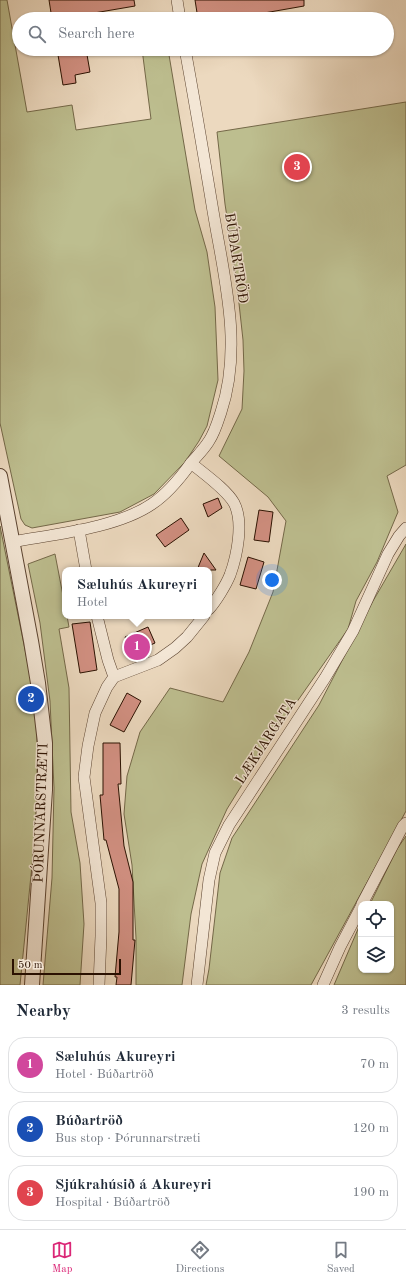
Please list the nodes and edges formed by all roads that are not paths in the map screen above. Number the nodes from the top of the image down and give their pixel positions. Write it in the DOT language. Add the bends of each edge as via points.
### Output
graph roads {
  1 [pos="177,0"];
  2 [pos="179,12"];
  3 [pos="186,56"];
  4 [pos="191,464"];
  5 [pos="0,476"];
  6 [pos="406,528"];
  7 [pos="79,530"];
  8 [pos="12,542"];
  9 [pos="85,567"];
  10 [pos="212,604"];
  11 [pos="98,619"];
  12 [pos="202,619"];
  13 [pos="114,677"];
  14 [pos="406,823"];
  15 [pos="364,901"];
  16 [pos="358,913"];
  17 [pos="32,985"];
  18 [pos="99,985"];
  19 [pos="197,985"];
  20 [pos="323,985"];
  1 -- 2 [label="street"];
  3 -- 4 [label="street, BÚÐARTRÖÐ" via="232,331 226,397 219,420 210,440"];
  4 -- 7 [label="street, BÚÐARTRÖÐ" via="152,504 125,518"];
  4 -- 10 [label="street" via="221,488 234,503 238,516 238,543 229,576"];
  5 -- 8 [label="street, ÞÓRUNNARSTRÆTI"];
  6 -- 19 [label="street, LÆKJARGATA" via="388,554 353,631 229,825 215,853 209,880"];
  7 -- 8 [label="street, BÚÐARTRÖÐ"];
  7 -- 9 [label="street"];
  8 -- 17 [label="street, ÞÓRUNNARSTRÆTI" via="34,655 45,743 45,790"];
  11 -- 13 [label="street"];
  12 -- 13 [label="street" via="187,637 158,660"];
  13 -- 18 [label="street" via="95,713 84,777 101,903"];
  14 -- 15 [label="street"];
  16 -- 20 [label="street"];
}
